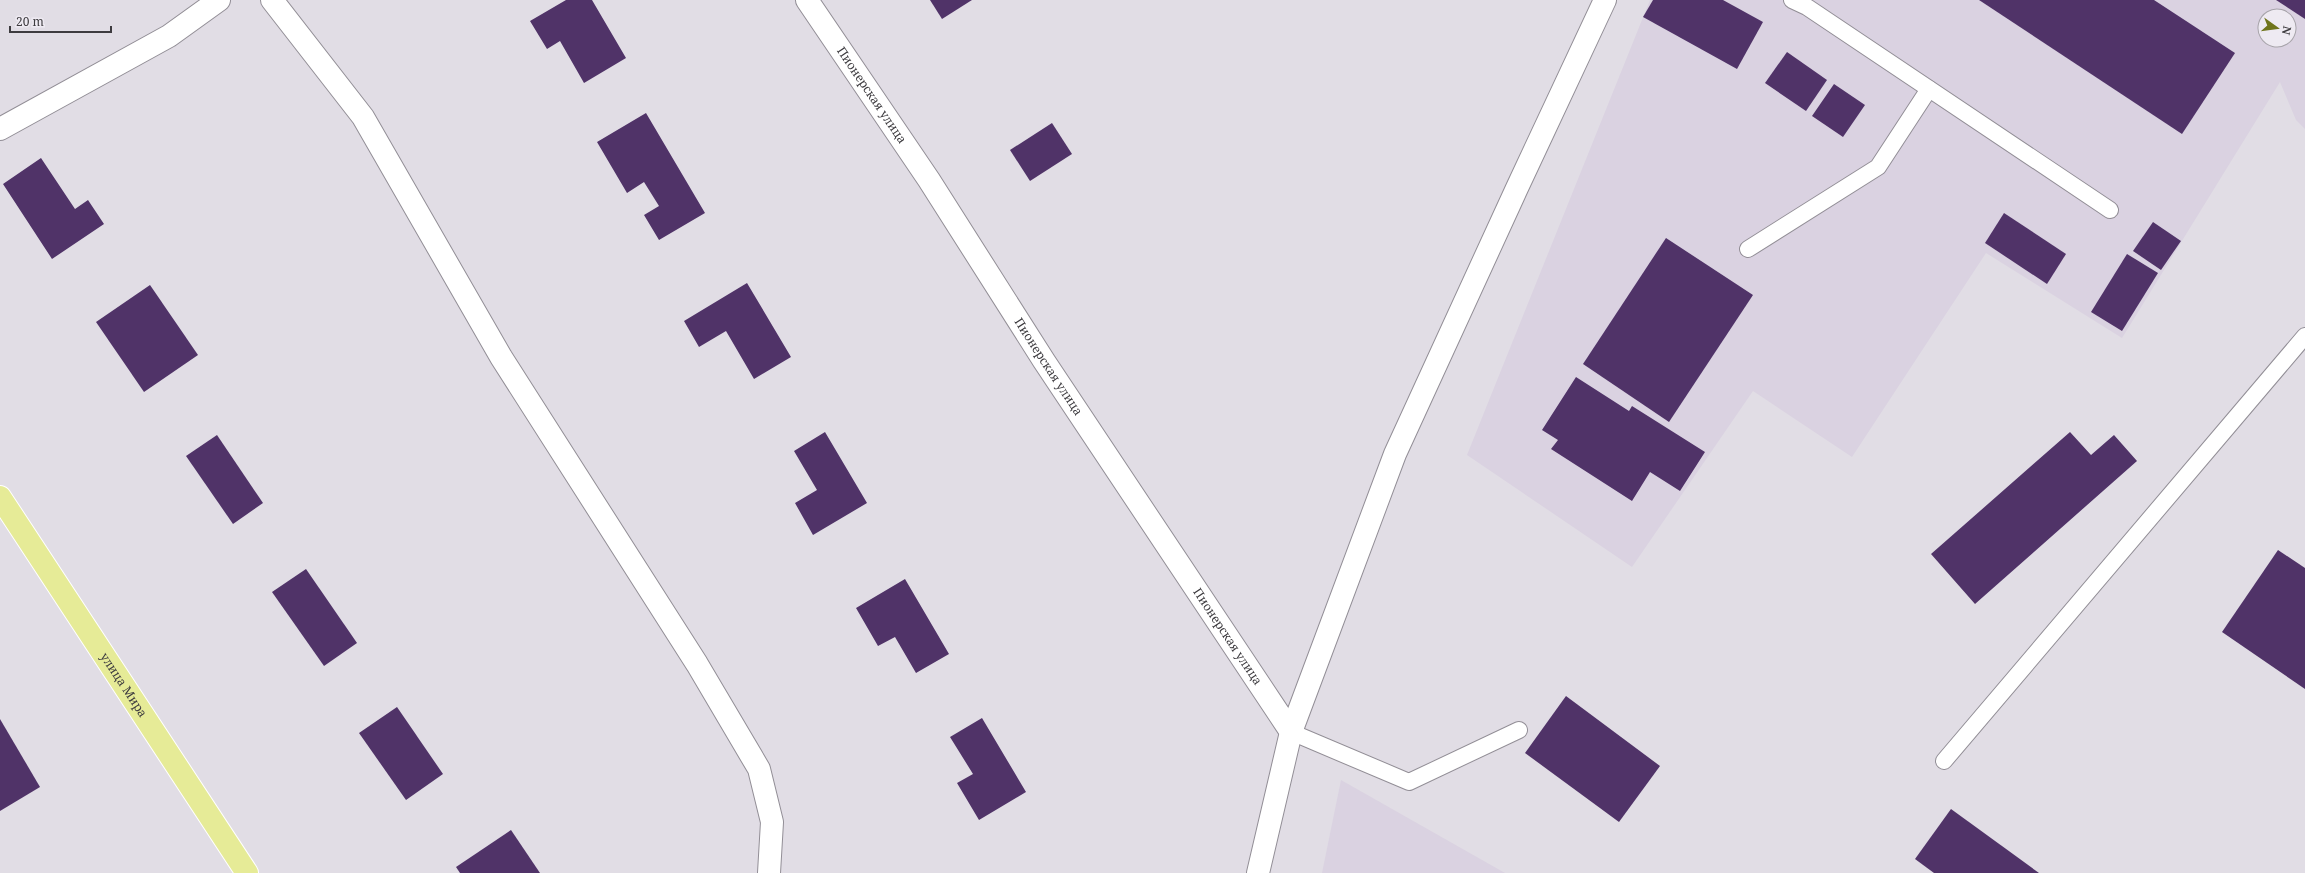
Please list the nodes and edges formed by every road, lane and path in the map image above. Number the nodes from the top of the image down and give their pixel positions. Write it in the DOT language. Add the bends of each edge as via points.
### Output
graph roads {
  1 [pos="219,0"];
  2 [pos="272,0"];
  3 [pos="807,0"];
  4 [pos="1605,0"];
  5 [pos="1792,0"];
  6 [pos="1929,89"];
  7 [pos="0,129"];
  8 [pos="2110,210"];
  9 [pos="1748,249"];
  10 [pos="2305,336"];
  11 [pos="0,497"];
  12 [pos="1519,730"];
  13 [pos="1291,732"];
  14 [pos="1944,761"];
  15 [pos="247,873"];
  16 [pos="769,873"];
  17 [pos="1258,873"];
  1 -- 7 [label="street" via="169,36"];
  2 -- 16 [label="street" via="363,117 501,356 698,664 759,769 772,822"];
  3 -- 13 [label="street, Пионерская улица" via="929,180 1044,361"];
  4 -- 13 [label="street" via="1395,454"];
  5 -- 6 [label="lane" via="1807,7"];
  6 -- 8 [label="lane"];
  6 -- 9 [label="lane" via="1878,167"];
  10 -- 14 [label="lane"];
  11 -- 15 [label="main road, улица Мира"];
  12 -- 13 [label="lane" via="1409,782"];
  13 -- 17 [label="street"];
}
